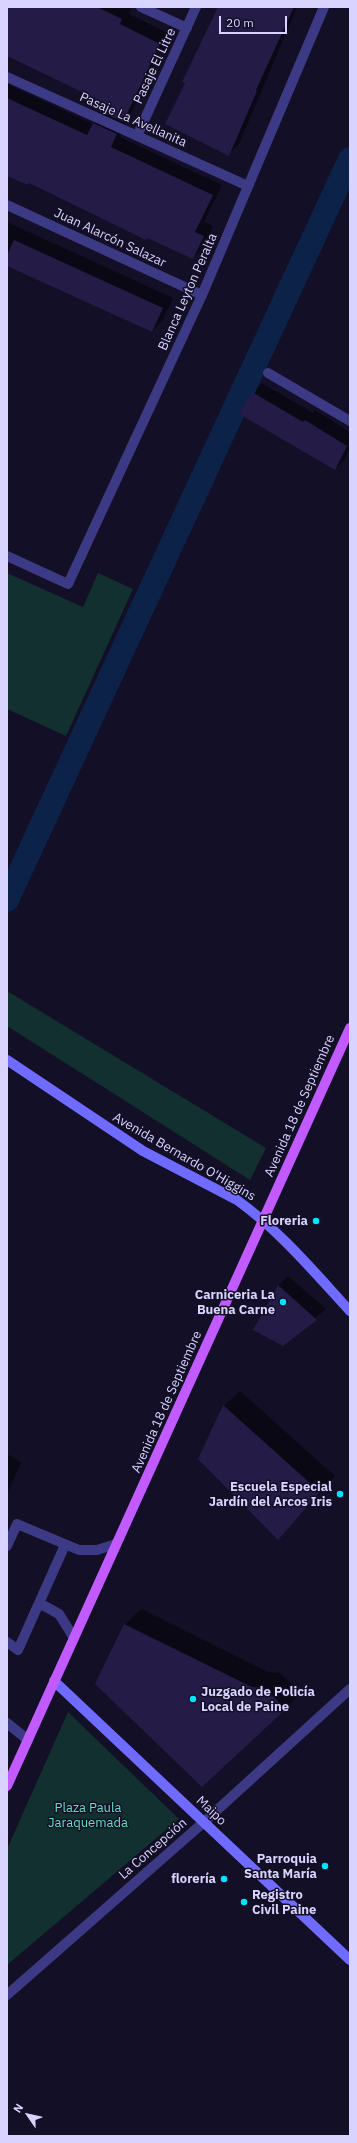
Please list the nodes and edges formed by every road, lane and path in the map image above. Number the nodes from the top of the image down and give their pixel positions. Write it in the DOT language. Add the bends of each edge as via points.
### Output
graph roads {
  1 [pos="141,7"];
  2 [pos="196,7"];
  3 [pos="324,7"];
  4 [pos="187,28"];
  5 [pos="7,77"];
  6 [pos="137,136"];
  7 [pos="248,186"];
  8 [pos="7,205"];
  9 [pos="202,295"];
  10 [pos="268,373"];
  11 [pos="350,421"];
  12 [pos="7,556"];
  13 [pos="350,1028"];
  14 [pos="7,1060"];
  15 [pos="263,1220"];
  16 [pos="350,1311"];
  17 [pos="116,1544"];
  18 [pos="65,1545"];
  19 [pos="7,1546"];
  20 [pos="39,1603"];
  21 [pos="74,1638"];
  22 [pos="7,1642"];
  23 [pos="54,1681"];
  24 [pos="350,1689"];
  25 [pos="7,1723"];
  26 [pos="28,1740"];
  27 [pos="7,1786"];
  28 [pos="204,1822"];
  29 [pos="350,1960"];
  30 [pos="7,1995"];
  1 -- 4 [label="street"];
  2 -- 4 [label="street, Pasaje El Litre"];
  3 -- 7 [label="street, Blanca Leyton Peralta"];
  4 -- 6 [label="street, Pasaje El Litre"];
  5 -- 6 [label="street, Pasaje La Avellanita"];
  6 -- 7 [label="street, Pasaje La Avellanita"];
  7 -- 9 [label="street, Blanca Leyton Peralta"];
  8 -- 9 [label="street, Juan Alarcón Salazar"];
  9 -- 12 [label="street, Blanca Leyton Peralta" via="68,584"];
  10 -- 11 [label="street"];
  13 -- 15 [label="main road, Avenida 18 de Septiembre"];
  14 -- 15 [label="street, Avenida Bernardo O'Higgins" via="143,1151 237,1200"];
  15 -- 16 [label="street, Avenida Bernardo O'Higgins" via="289,1244"];
  15 -- 17 [label="main road, Avenida 18 de Septiembre"];
  17 -- 18 [label="street" via="88,1551"];
  17 -- 21 [label="main road, Avenida 18 de Septiembre"];
  18 -- 19 [label="street" via="16,1524"];
  18 -- 20 [label="street"];
  20 -- 21 [label="street" via="59,1614"];
  20 -- 22 [label="street" via="18,1650"];
  21 -- 23 [label="main road, Avenida 18 de Septiembre"];
  23 -- 26 [label="main road, Avenida 18 de Septiembre"];
  23 -- 28 [label="street, Maipo"];
  24 -- 28 [label="street, La Concepción"];
  25 -- 26 [label="street"];
  26 -- 27 [label="main road, Avenida 18 de Septiembre"];
  28 -- 29 [label="street, Maipo"];
  28 -- 30 [label="street, La Concepción"];
}
